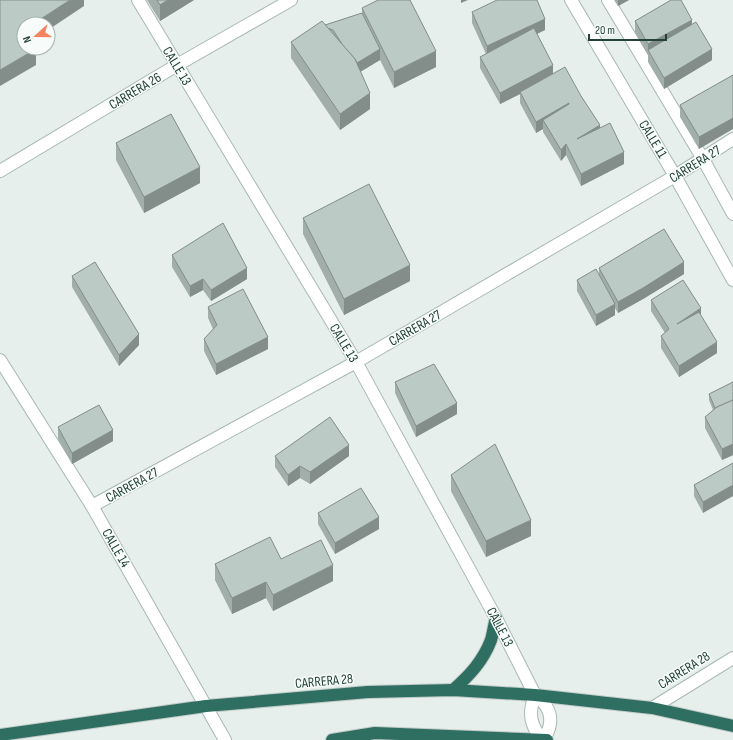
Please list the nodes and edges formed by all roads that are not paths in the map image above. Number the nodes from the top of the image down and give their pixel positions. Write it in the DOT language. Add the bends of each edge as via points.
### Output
graph roads {
  1 [pos="138,0"];
  2 [pos="291,0"];
  3 [pos="571,0"];
  4 [pos="608,0"];
  5 [pos="177,65"];
  6 [pos="733,139"];
  7 [pos="702,159"];
  8 [pos="0,171"];
  9 [pos="675,176"];
  10 [pos="733,214"];
  11 [pos="733,280"];
  12 [pos="0,360"];
  13 [pos="356,362"];
  14 [pos="92,506"];
  15 [pos="496,618"];
  16 [pos="733,658"];
  17 [pos="453,690"];
  18 [pos="535,695"];
  19 [pos="206,706"];
  20 [pos="652,708"];
  21 [pos="733,726"];
  22 [pos="0,735"];
  23 [pos="225,740"];
  24 [pos="332,740"];
  25 [pos="543,740"];
  26 [pos="547,740"];
  1 -- 5 [label="street, CALLE 13"];
  2 -- 5 [label="street, CARRERA 26"];
  3 -- 9 [label="street, CALLE 11"];
  4 -- 7 [label="street"];
  5 -- 8 [label="street, CARRERA 26"];
  5 -- 13 [label="street, CALLE 13"];
  6 -- 7 [label="street, CARRERA 27"];
  7 -- 9 [label="street, CARRERA 27"];
  7 -- 10 [label="street"];
  9 -- 11 [label="street, CALLE 11"];
  9 -- 13 [label="street, CARRERA 27"];
  12 -- 14 [label="street, CALLE 14"];
  13 -- 14 [label="street, CARRERA 27"];
  13 -- 15 [label="street, CALLE 13"];
  14 -- 19 [label="street, CALLE 14"];
  15 -- 17 [label="highway" via="491,639 482,659 469,676"];
  15 -- 18 [label="street, CALLE 13"];
  16 -- 20 [label="street, CARRERA 28"];
  17 -- 18 [label="highway, CARRERA 28"];
  17 -- 19 [label="highway, CARRERA 28" via="368,692"];
  18 -- 20 [label="highway, CARRERA 28"];
  18 -- 25 [label="street" via="532,719"];
  18 -- 25 [label="street, CALLE 13" via="547,707 550,716 548,733"];
  19 -- 22 [label="highway, CARRERA 28"];
  19 -- 23 [label="street, CALLE 14"];
  20 -- 21 [label="highway, CARRERA 28"];
  24 -- 25 [label="highway" via="375,733"];
  25 -- 26 [label="highway"];
}
